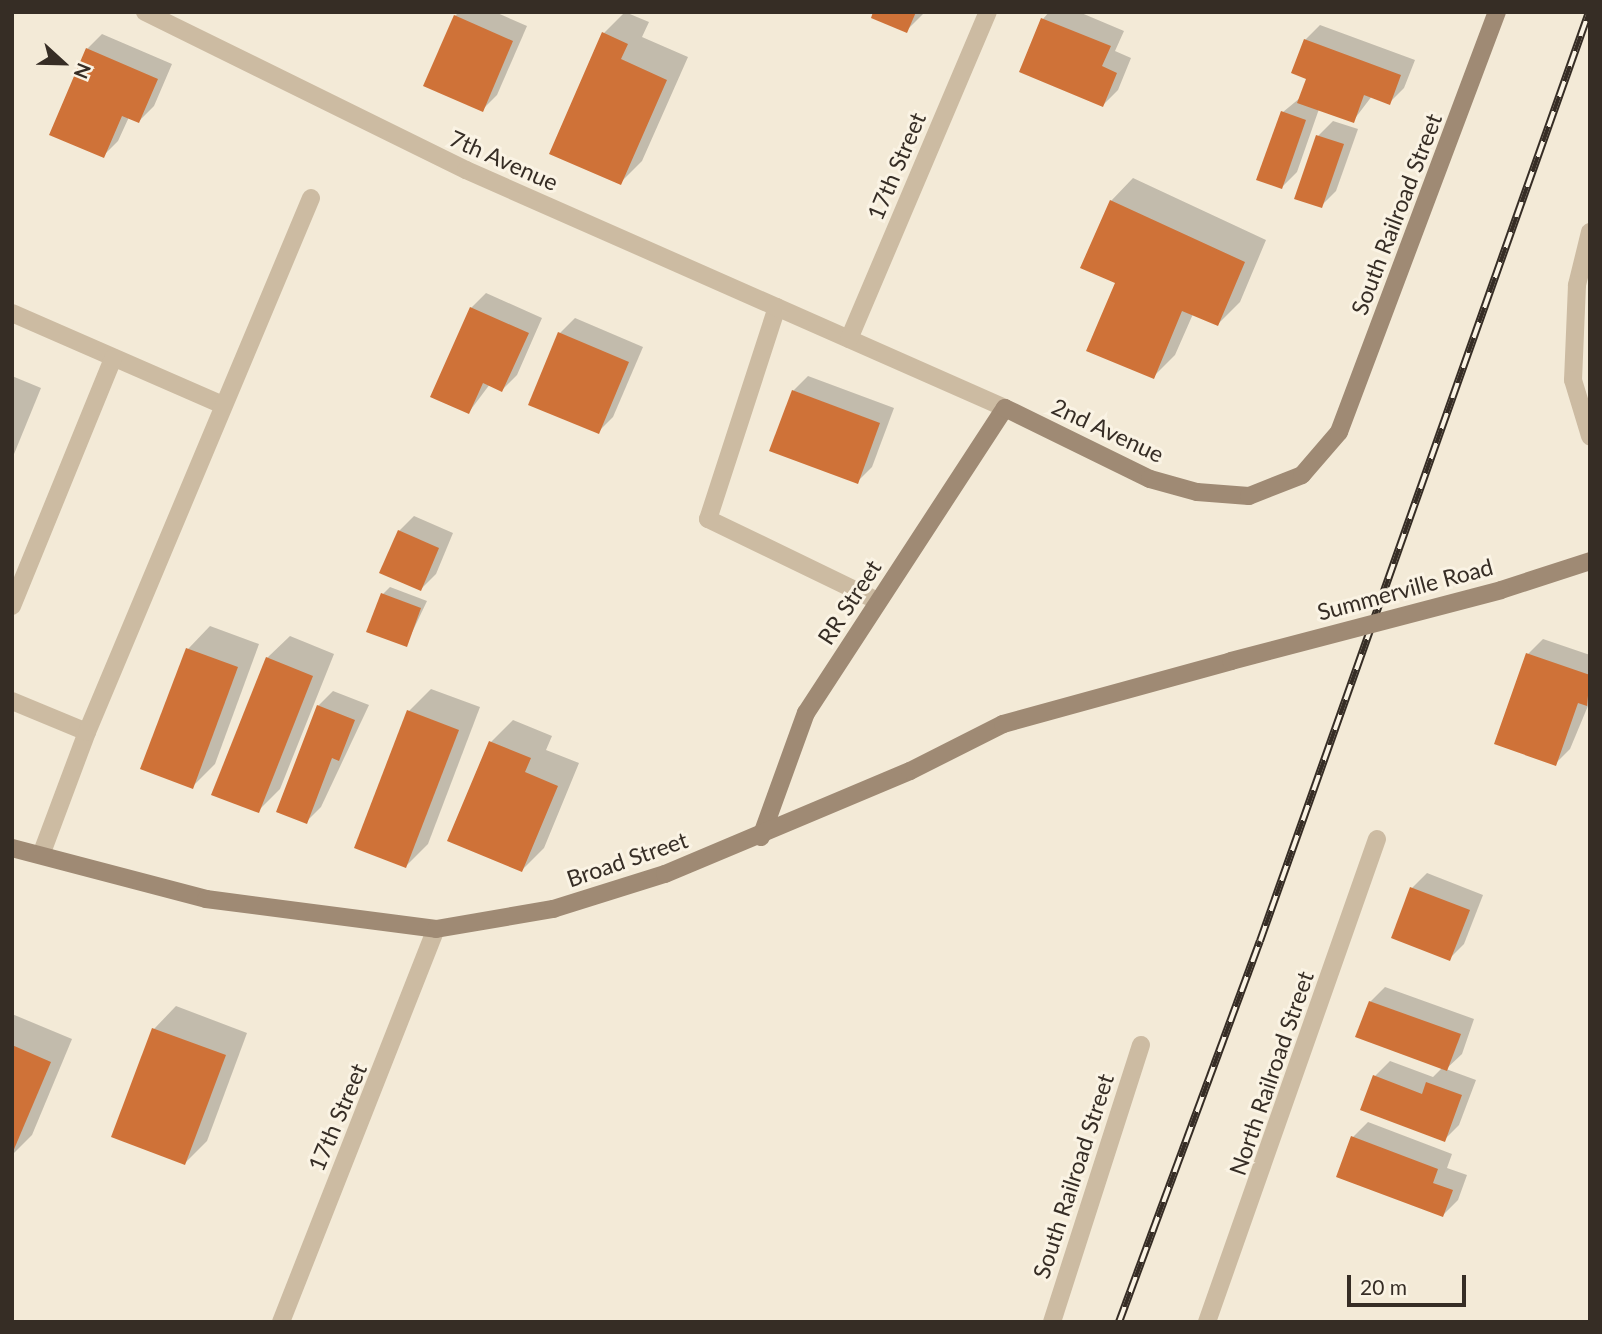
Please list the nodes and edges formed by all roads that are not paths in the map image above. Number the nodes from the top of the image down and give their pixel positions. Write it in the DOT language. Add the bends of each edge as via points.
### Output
graph roads {
  1 [pos="145,12"];
  2 [pos="988,12"];
  3 [pos="1497,12"];
  4 [pos="311,198"];
  5 [pos="1590,232"];
  6 [pos="777,307"];
  7 [pos="12,313"];
  8 [pos="849,339"];
  9 [pos="113,358"];
  10 [pos="222,405"];
  11 [pos="1005,408"];
  12 [pos="1339,432"];
  13 [pos="1590,436"];
  14 [pos="1590,562"];
  15 [pos="878,601"];
  16 [pos="12,606"];
  17 [pos="1231,661"];
  18 [pos="12,701"];
  19 [pos="87,732"];
  20 [pos="761,837"];
  21 [pos="1377,839"];
  22 [pos="12,848"];
  23 [pos="41,855"];
  24 [pos="436,929"];
  25 [pos="1141,1045"];
  26 [pos="281,1322"];
  27 [pos="1052,1322"];
  28 [pos="1207,1322"];
  1 -- 6 [label="street, 7th Avenue" via="466,170"];
  2 -- 8 [label="street, 17th Street"];
  3 -- 12 [label="main road, South Railroad Street"];
  4 -- 10 [label="street"];
  5 -- 13 [label="street" via="1577,285 1573,380"];
  6 -- 8 [label="street, 7th Avenue"];
  6 -- 15 [label="street" via="708,519"];
  7 -- 9 [label="street"];
  8 -- 11 [label="street, 2nd Avenue"];
  9 -- 10 [label="street"];
  9 -- 16 [label="street"];
  10 -- 19 [label="street"];
  11 -- 12 [label="main road, 2nd Avenue" via="1150,479 1197,492 1249,496 1302,475"];
  11 -- 15 [label="main road, RR Street"];
  14 -- 17 [label="main road, Summerville Road, bridge"];
  15 -- 20 [label="main road, RR Street" via="806,713"];
  17 -- 20 [label="main road, Broad Street" via="1003,724"];
  18 -- 19 [label="street"];
  19 -- 23 [label="street"];
  20 -- 24 [label="main road, Broad Street" via="665,874 553,909"];
  21 -- 28 [label="street, North Railroad Street"];
  22 -- 23 [label="main road, Broad Street"];
  23 -- 24 [label="main road, Broad Street" via="206,899"];
  24 -- 26 [label="street, 17th Street"];
  25 -- 27 [label="street, South Railroad Street"];
}
